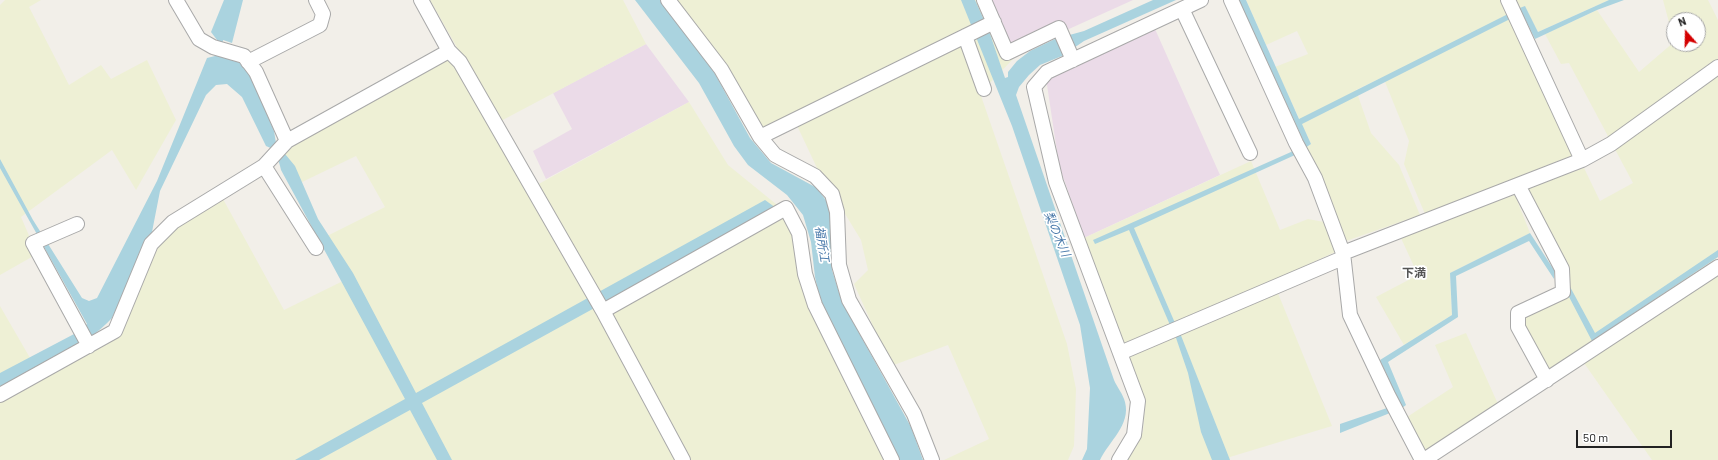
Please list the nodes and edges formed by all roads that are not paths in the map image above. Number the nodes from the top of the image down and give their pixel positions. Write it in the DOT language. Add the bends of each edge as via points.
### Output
graph roads {
  1 [pos="176,0"];
  2 [pos="316,0"];
  3 [pos="421,0"];
  4 [pos="668,0"];
  5 [pos="984,0"];
  6 [pos="1202,0"];
  7 [pos="1231,0"];
  8 [pos="1182,9"];
  9 [pos="1512,9"];
  10 [pos="994,22"];
  11 [pos="965,36"];
  12 [pos="449,51"];
  13 [pos="1073,60"];
  14 [pos="248,62"];
  15 [pos="1718,67"];
  16 [pos="984,89"];
  17 [pos="760,137"];
  18 [pos="285,143"];
  19 [pos="1250,153"];
  20 [pos="1582,160"];
  21 [pos="268,162"];
  22 [pos="1518,184"];
  23 [pos="77,224"];
  24 [pos="316,248"];
  25 [pos="1343,257"];
  26 [pos="1718,267"];
  27 [pos="603,310"];
  28 [pos="89,346"];
  29 [pos="1120,353"];
  30 [pos="1547,380"];
  31 [pos="0,395"];
  32 [pos="683,460"];
  33 [pos="892,460"];
  34 [pos="932,460"];
  35 [pos="1119,460"];
  36 [pos="1423,460"];
  1 -- 14 [label="street" via="199,39 219,49 244,56"];
  2 -- 14 [label="street" via="324,14 320,25"];
  3 -- 12 [label="street"];
  4 -- 17 [label="street" via="722,69"];
  5 -- 10 [label="street"];
  6 -- 8 [label="street"];
  7 -- 25 [label="street" via="1298,148 1315,178"];
  8 -- 13 [label="street"];
  8 -- 19 [label="street"];
  9 -- 20 [label="street"];
  10 -- 11 [label="street"];
  10 -- 13 [label="street" via="1007,53 1059,28"];
  11 -- 16 [label="street"];
  11 -- 17 [label="street"];
  12 -- 18 [label="street"];
  12 -- 27 [label="street" via="460,62"];
  13 -- 29 [label="street" via="1047,72 1034,87 1056,182"];
  14 -- 18 [label="street" via="256,72"];
  15 -- 20 [label="street" via="1611,144"];
  17 -- 34 [label="street" via="775,155 815,176 832,194 837,212 839,265 849,300 914,414"];
  18 -- 21 [label="street"];
  20 -- 22 [label="street"];
  21 -- 24 [label="street"];
  21 -- 28 [label="street" via="173,222 151,244 115,331"];
  22 -- 25 [label="street"];
  22 -- 30 [label="street" via="1562,270 1563,292 1518,314 1518,327"];
  23 -- 28 [label="street" via="33,243"];
  25 -- 29 [label="street"];
  25 -- 36 [label="street" via="1350,315 1388,395"];
  26 -- 30 [label="street"];
  27 -- 32 [label="street"];
  27 -- 33 [label="street" via="786,208 799,233 805,274 815,305"];
  28 -- 31 [label="street"];
  29 -- 35 [label="street" via="1138,401 1134,435"];
  30 -- 36 [label="street"];
}
